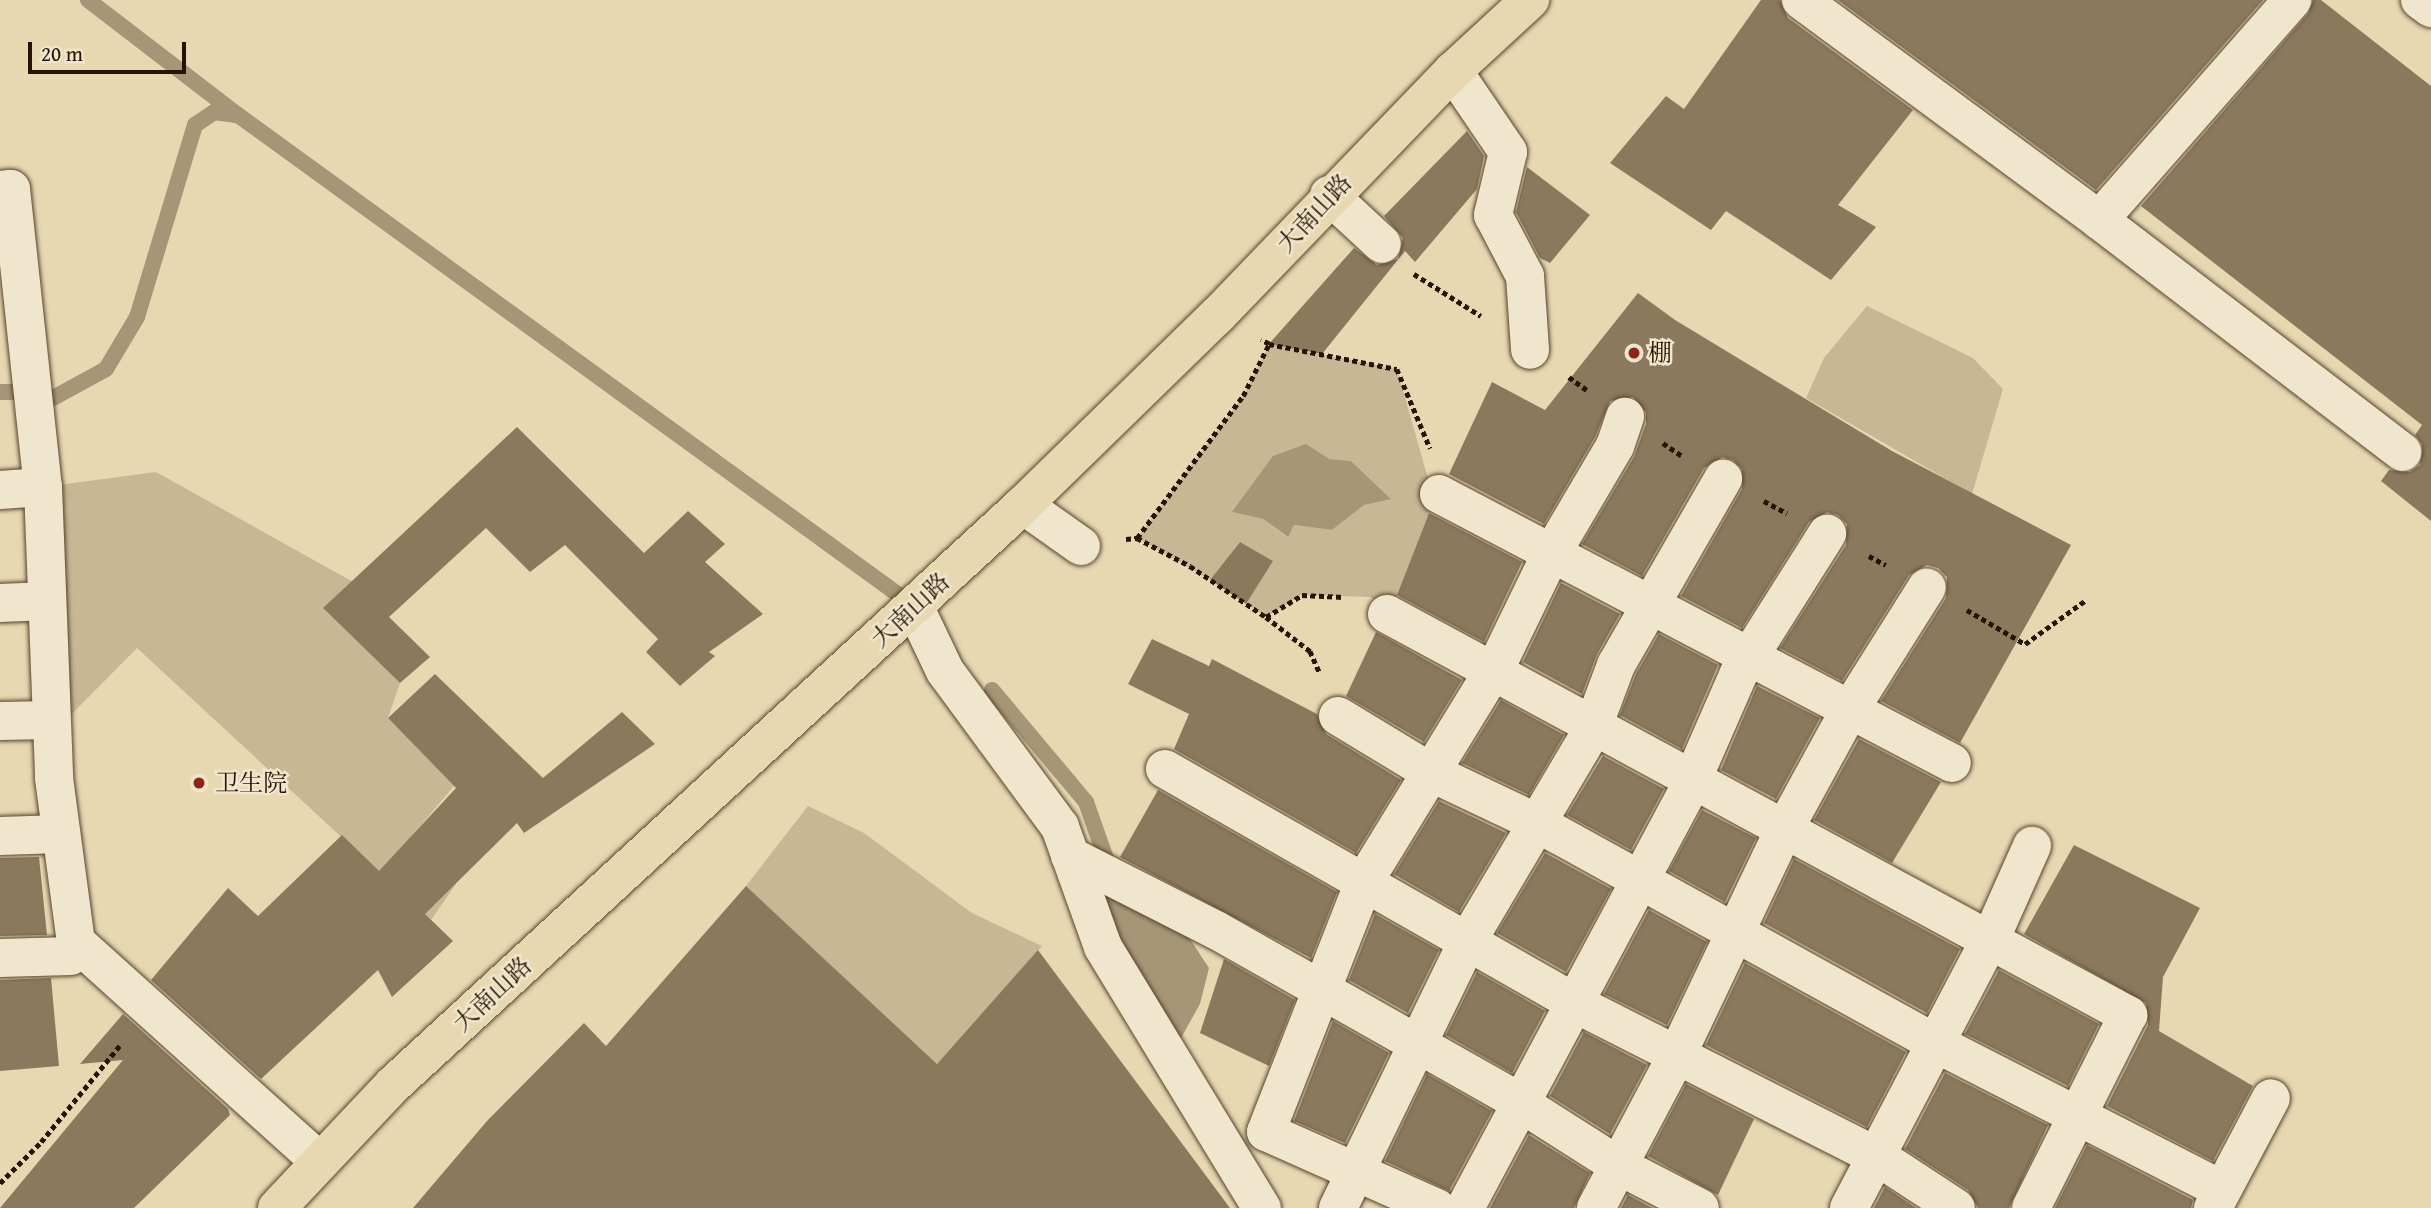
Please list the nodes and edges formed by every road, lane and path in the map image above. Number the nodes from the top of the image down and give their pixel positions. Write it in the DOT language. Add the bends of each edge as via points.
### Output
graph roads {
  1 [pos="1530,0"];
  2 [pos="1801,0"];
  3 [pos="2292,0"];
  4 [pos="2420,0"];
  5 [pos="2431,8"];
  6 [pos="1454,71"];
  7 [pos="0,190"];
  8 [pos="1329,195"];
  9 [pos="2099,220"];
  10 [pos="1382,244"];
  11 [pos="1217,316"];
  12 [pos="1269,344"];
  13 [pos="1530,350"];
  14 [pos="15,362"];
  15 [pos="1625,417"];
  16 [pos="2402,452"];
  17 [pos="1723,479"];
  18 [pos="43,487"];
  19 [pos="0,490"];
  20 [pos="1439,494"];
  21 [pos="1023,506"];
  22 [pos="1827,534"];
  23 [pos="1137,537"];
  24 [pos="1080,546"];
  25 [pos="1553,553"];
  26 [pos="1927,587"];
  27 [pos="47,601"];
  28 [pos="0,603"];
  29 [pos="1651,604"];
  30 [pos="914,606"];
  31 [pos="1387,614"];
  32 [pos="1266,617"];
  33 [pos="1750,656"];
  34 [pos="1494,671"];
  35 [pos="1849,711"];
  36 [pos="1338,716"];
  37 [pos="51,719"];
  38 [pos="0,721"];
  39 [pos="1594,726"];
  40 [pos="1952,763"];
  41 [pos="1165,769"];
  42 [pos="1432,774"];
  43 [pos="1692,779"];
  44 [pos="1535,822"];
  45 [pos="1785,828"];
  46 [pos="61,834"];
  47 [pos="0,836"];
  48 [pos="2032,846"];
  49 [pos="1070,856"];
  50 [pos="1365,880"];
  51 [pos="1642,880"];
  52 [pos="1734,933"];
  53 [pos="1991,938"];
  54 [pos="1468,940"];
  55 [pos="71,956"];
  56 [pos="0,958"];
  57 [pos="1321,989"];
  58 [pos="1575,1003"];
  59 [pos="149,1009"];
  60 [pos="1937,1044"];
  61 [pos="1414,1045"];
  62 [pos="1677,1055"];
  63 [pos="2271,1098"];
  64 [pos="1521,1104"];
  65 [pos="2076,1115"];
  66 [pos="1878,1157"];
  67 [pos="319,1161"];
  68 [pos="1619,1167"];
  69 [pos="1354,1172"];
  70 [pos="0,1182"];
  71 [pos="2217,1199"];
  72 [pos="278,1208"];
  73 [pos="1262,1208"];
  74 [pos="1338,1208"];
  75 [pos="1437,1208"];
  76 [pos="1465,1208"];
  77 [pos="1596,1208"];
  78 [pos="1700,1208"];
  79 [pos="1849,1208"];
  80 [pos="1956,1208"];
  81 [pos="2031,1208"];
  1 -- 6 [label="main road, 大南山路"];
  2 -- 9 [label="street"];
  3 -- 9 [label="street"];
  4 -- 5 [label="street"];
  6 -- 8 [label="main road, 大南山路"];
  6 -- 13 [label="street" via="1508,152 1493,215 1525,276"];
  7 -- 14 [label="street" via="11,189"];
  8 -- 10 [label="street"];
  8 -- 11 [label="main road, 大南山路"];
  9 -- 16 [label="street"];
  11 -- 12 [label="path"];
  11 -- 21 [label="main road, 大南山路"];
  12 -- 20 [label="path" via="1397,369 1433,455"];
  12 -- 23 [label="path" via="1243,396"];
  14 -- 18 [label="street"];
  15 -- 25 [label="street" via="1615,446"];
  17 -- 29 [label="street"];
  18 -- 19 [label="street"];
  18 -- 27 [label="street"];
  20 -- 25 [label="street"];
  21 -- 24 [label="street"];
  21 -- 30 [label="main road, 大南山路"];
  22 -- 33 [label="street"];
  23 -- 24 [label="path"];
  23 -- 32 [label="path"];
  25 -- 29 [label="street"];
  25 -- 34 [label="street"];
  26 -- 35 [label="street"];
  27 -- 28 [label="street"];
  27 -- 37 [label="street"];
  29 -- 33 [label="street"];
  29 -- 39 [label="street" via="1616,665"];
  30 -- 49 [label="street" via="945,671 1060,827"];
  30 -- 67 [label="main road, 大南山路" via="394,1084"];
  31 -- 32 [label="path" via="1370,597 1302,595"];
  31 -- 34 [label="street"];
  32 -- 36 [label="path" via="1310,651"];
  33 -- 35 [label="street"];
  33 -- 43 [label="street"];
  34 -- 39 [label="street"];
  34 -- 42 [label="street"];
  35 -- 40 [label="street"];
  35 -- 45 [label="street"];
  36 -- 42 [label="street"];
  37 -- 38 [label="street"];
  37 -- 46 [label="street"];
  39 -- 43 [label="street"];
  39 -- 44 [label="street"];
  41 -- 50 [label="street"];
  42 -- 44 [label="street"];
  42 -- 50 [label="street"];
  43 -- 45 [label="street"];
  43 -- 51 [label="street"];
  44 -- 51 [label="street"];
  44 -- 54 [label="street"];
  45 -- 52 [label="street"];
  45 -- 53 [label="street"];
  46 -- 47 [label="street"];
  46 -- 59 [label="street" via="76,942"];
  48 -- 53 [label="street"];
  49 -- 57 [label="street"];
  49 -- 73 [label="street" via="1103,947"];
  50 -- 54 [label="street"];
  50 -- 57 [label="street"];
  51 -- 52 [label="street"];
  51 -- 58 [label="street"];
  52 -- 60 [label="street"];
  52 -- 62 [label="street"];
  53 -- 60 [label="street"];
  53 -- 65 [label="street" via="2128,1015"];
  54 -- 58 [label="street"];
  54 -- 61 [label="street"];
  55 -- 56 [label="street"];
  57 -- 61 [label="street"];
  57 -- 69 [label="street" via="1266,1132"];
  58 -- 62 [label="street"];
  58 -- 64 [label="street"];
  59 -- 67 [label="street"];
  59 -- 70 [label="path" via="41,1142"];
  60 -- 65 [label="street"];
  60 -- 66 [label="street"];
  61 -- 64 [label="street"];
  61 -- 69 [label="street"];
  62 -- 66 [label="street"];
  62 -- 68 [label="street"];
  63 -- 71 [label="street"];
  64 -- 68 [label="street"];
  64 -- 76 [label="street"];
  65 -- 71 [label="street"];
  65 -- 81 [label="street"];
  66 -- 79 [label="street"];
  66 -- 80 [label="street"];
  67 -- 72 [label="main road, 大南山路"];
  68 -- 77 [label="street"];
  68 -- 78 [label="street"];
  69 -- 74 [label="street"];
  69 -- 75 [label="street"];
}
